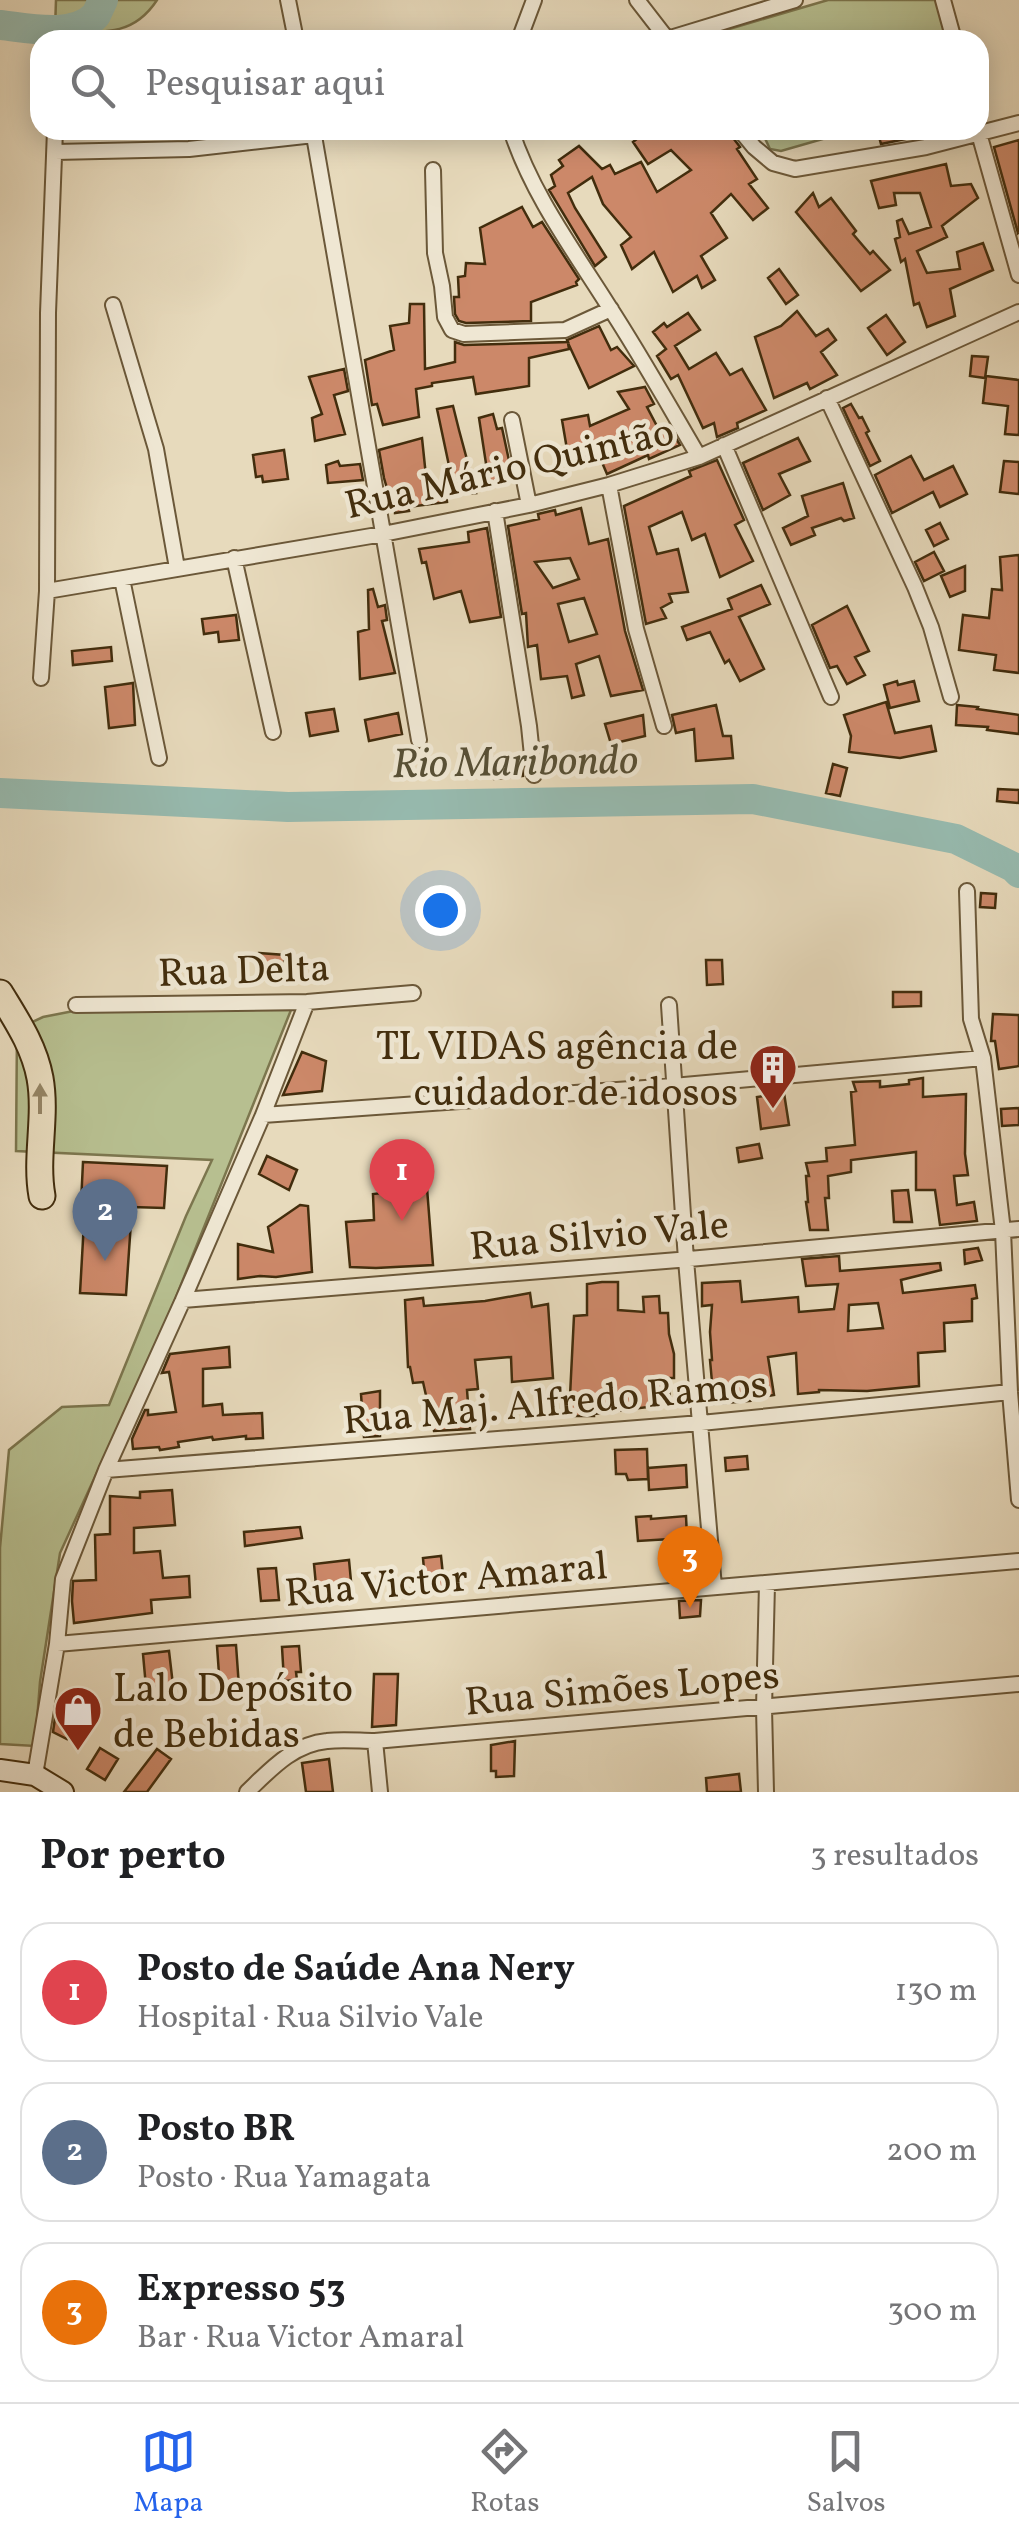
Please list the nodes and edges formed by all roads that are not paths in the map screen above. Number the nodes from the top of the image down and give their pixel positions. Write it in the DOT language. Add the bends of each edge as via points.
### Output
graph roads {
  1 [pos="288,0"];
  2 [pos="534,0"];
  3 [pos="637,0"];
  4 [pos="795,0"];
  5 [pos="944,0"];
  6 [pos="294,30"];
  7 [pos="523,30"];
  8 [pos="661,30"];
  9 [pos="697,30"];
  10 [pos="952,30"];
  11 [pos="1019,123"];
  12 [pos="989,130"];
  13 [pos="55,140"];
  14 [pos="255,140"];
  15 [pos="315,140"];
  16 [pos="515,140"];
  17 [pos="748,140"];
  18 [pos="952,140"];
  19 [pos="980,140"];
  20 [pos="55,152"];
  21 [pos="433,170"];
  22 [pos="1019,275"];
  23 [pos="113,305"];
  24 [pos="611,309"];
  25 [pos="1019,312"];
  26 [pos="827,398"];
  27 [pos="512,420"];
  28 [pos="724,445"];
  29 [pos="699,457"];
  30 [pos="609,485"];
  31 [pos="529,505"];
  32 [pos="495,511"];
  33 [pos="383,534"];
  34 [pos="234,558"];
  35 [pos="177,568"];
  36 [pos="122,580"];
  37 [pos="47,591"];
  38 [pos="41,678"];
  39 [pos="831,697"];
  40 [pos="951,698"];
  41 [pos="664,726"];
  42 [pos="272,732"];
  43 [pos="419,740"];
  44 [pos="159,758"];
  45 [pos="534,775"];
  46 [pos="967,891"];
  47 [pos="413,993"];
  48 [pos="0,994"];
  49 [pos="307,1002"];
  50 [pos="76,1005"];
  51 [pos="668,1005"];
  52 [pos="982,1058"];
  53 [pos="673,1086"];
  54 [pos="263,1115"];
  55 [pos="42,1196"];
  56 [pos="1019,1228"];
  57 [pos="1003,1231"];
  58 [pos="686,1260"];
  59 [pos="184,1300"];
  60 [pos="1010,1392"];
  61 [pos="701,1423"];
  62 [pos="106,1470"];
  63 [pos="1019,1500"];
  64 [pos="1019,1560"];
  65 [pos="767,1584"];
  66 [pos="714,1587"];
  67 [pos="58,1644"];
  68 [pos="1019,1684"];
  69 [pos="764,1708"];
  70 [pos="376,1741"];
  71 [pos="0,1770"];
  72 [pos="36,1774"];
  73 [pos="63,1792"];
  74 [pos="247,1792"];
  75 [pos="380,1792"];
  76 [pos="766,1792"];
  1 -- 6 [label="street"];
  2 -- 7 [label="street"];
  3 -- 8 [label="street"];
  4 -- 9 [label="street"];
  5 -- 10 [label="street"];
  11 -- 12 [label="street"];
  13 -- 20 [label="street"];
  14 -- 20 [label="street" via="189,149"];
  15 -- 33 [label="street"];
  16 -- 24 [label="street" via="558,227"];
  17 -- 18 [label="street" via="773,163 794,169"];
  19 -- 22 [label="street"];
  20 -- 37 [label="street"];
  21 -- 24 [label="street" via="435,253 452,330 565,330"];
  23 -- 35 [label="street" via="156,450"];
  24 -- 29 [label="street"];
  25 -- 26 [label="street, Rua Mário Quintão"];
  26 -- 28 [label="street, Rua Mário Quintão"];
  26 -- 40 [label="street" via="926,614"];
  27 -- 31 [label="street"];
  28 -- 29 [label="street, Rua Mário Quintão"];
  28 -- 39 [label="street"];
  29 -- 30 [label="street, Rua Mário Quintão"];
  30 -- 31 [label="street, Rua Mário Quintão"];
  30 -- 41 [label="street" via="636,629"];
  31 -- 32 [label="street, Rua Mário Quintão"];
  32 -- 33 [label="street, Rua Mário Quintão"];
  32 -- 45 [label="street"];
  33 -- 34 [label="street, Rua Mário Quintão"];
  33 -- 43 [label="street"];
  34 -- 35 [label="street, Rua Mário Quintão"];
  34 -- 42 [label="street"];
  35 -- 36 [label="street, Rua Mário Quintão"];
  36 -- 37 [label="street, Rua Mário Quintão"];
  36 -- 44 [label="street"];
  37 -- 38 [label="street"];
  46 -- 52 [label="street" via="971,1019"];
  47 -- 49 [label="street, Rua Delta"];
  55 -- 48 [label="highway, one-way" via="40,1082 27,1038"];
  49 -- 50 [label="street, Rua Delta"];
  49 -- 54 [label="street"];
  51 -- 53 [label="street"];
  52 -- 53 [label="street"];
  52 -- 57 [label="street"];
  53 -- 54 [label="street"];
  53 -- 58 [label="street"];
  54 -- 59 [label="street"];
  56 -- 57 [label="street, Rua Silvio Vale"];
  57 -- 58 [label="street, Rua Silvio Vale"];
  57 -- 60 [label="street"];
  58 -- 59 [label="street, Rua Silvio Vale"];
  58 -- 61 [label="street"];
  59 -- 62 [label="street"];
  60 -- 61 [label="street, Rua Maj. Alfredo Ramos"];
  60 -- 63 [label="street"];
  61 -- 62 [label="street, Rua Maj. Alfredo Ramos"];
  61 -- 66 [label="street"];
  62 -- 67 [label="street" via="63,1579"];
  64 -- 65 [label="street, Rua Victor Amaral"];
  65 -- 66 [label="street, Rua Victor Amaral"];
  65 -- 69 [label="street"];
  66 -- 67 [label="street, Rua Victor Amaral"];
  67 -- 72 [label="street"];
  68 -- 69 [label="street, Rua Simões Lopes"];
  69 -- 70 [label="street, Rua Simões Lopes"];
  69 -- 76 [label="street"];
  70 -- 74 [label="street, Rua Simões Lopes" via="309,1744"];
  70 -- 75 [label="street"];
  71 -- 72 [label="street"];
  72 -- 73 [label="street"];
}
